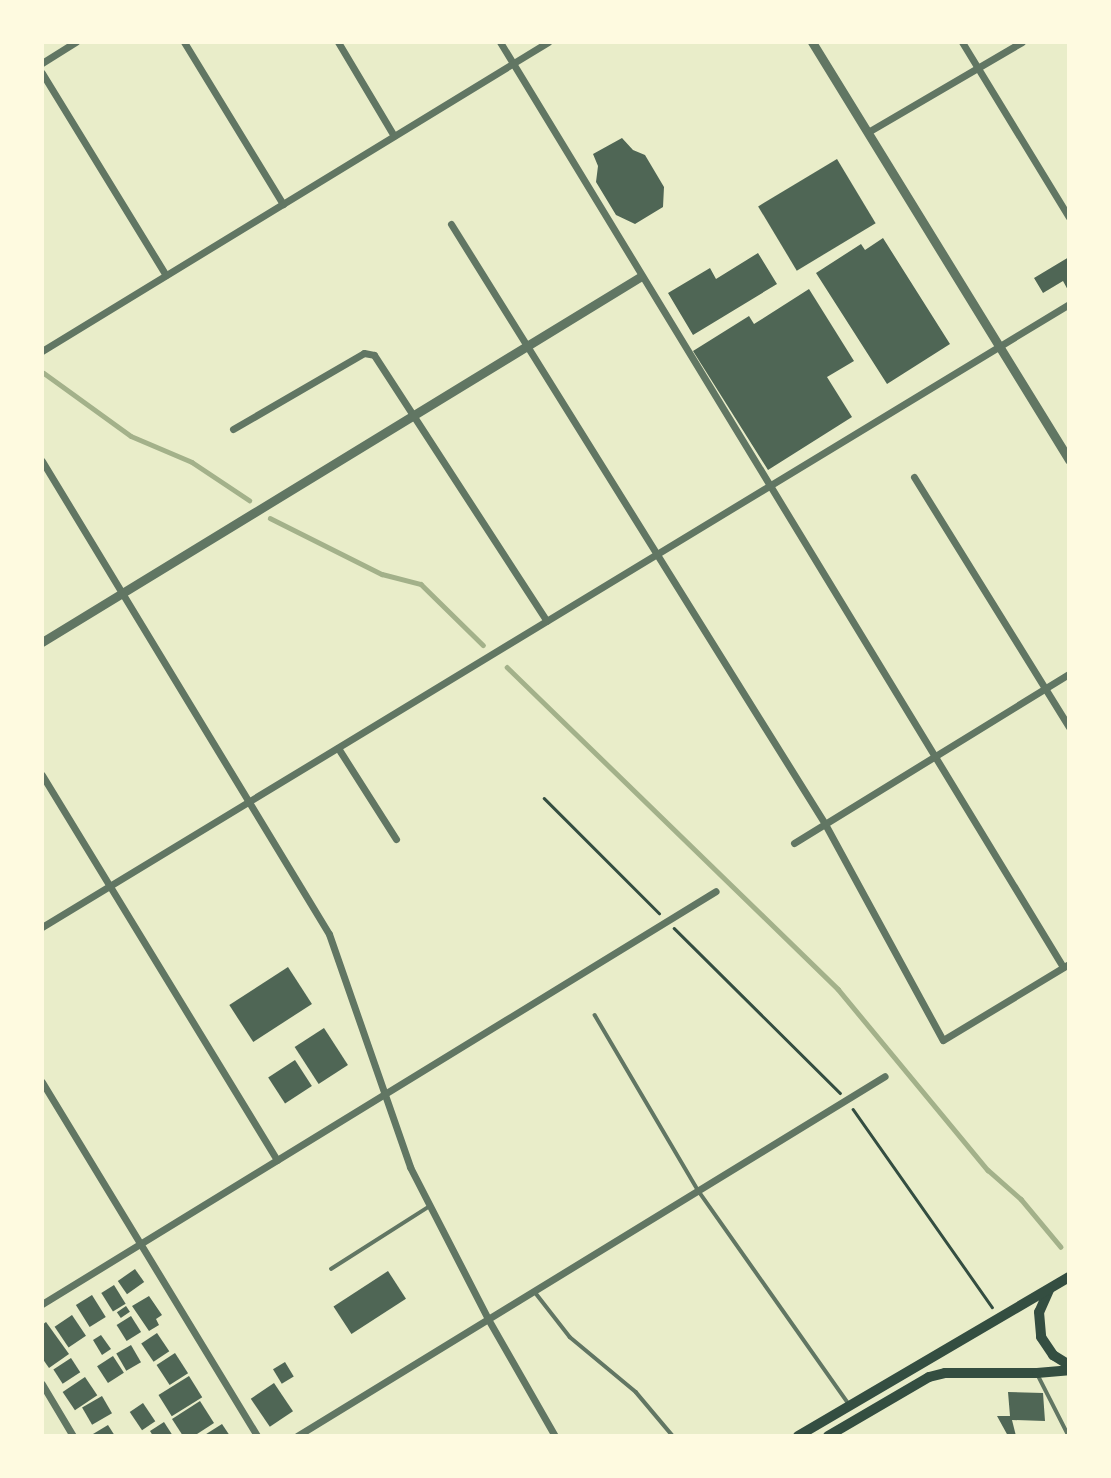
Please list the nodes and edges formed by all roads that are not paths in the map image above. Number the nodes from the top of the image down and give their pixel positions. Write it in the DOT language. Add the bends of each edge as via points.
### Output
graph roads {
  1 [pos="76,42"];
  2 [pos="184,42"];
  3 [pos="338,42"];
  4 [pos="500,42"];
  5 [pos="548,42"];
  6 [pos="812,42"];
  7 [pos="962,42"];
  8 [pos="1022,42"];
  9 [pos="42,63"];
  10 [pos="513,63"];
  11 [pos="978,68"];
  12 [pos="42,73"];
  13 [pos="869,132"];
  14 [pos="394,136"];
  15 [pos="282,204"];
  16 [pos="1069,217"];
  17 [pos="451,224"];
  18 [pos="166,275"];
  19 [pos="640,277"];
  20 [pos="1069,304"];
  21 [pos="528,346"];
  22 [pos="999,347"];
  23 [pos="42,351"];
  24 [pos="414,416"];
  25 [pos="233,429"];
  26 [pos="1069,460"];
  27 [pos="42,461"];
  28 [pos="914,477"];
  29 [pos="771,485"];
  30 [pos="658,553"];
  31 [pos="121,594"];
  32 [pos="547,621"];
  33 [pos="42,642"];
  34 [pos="1069,674"];
  35 [pos="1045,689"];
  36 [pos="1069,727"];
  37 [pos="338,748"];
  38 [pos="937,758"];
  39 [pos="42,775"];
  40 [pos="248,803"];
  41 [pos="824,824"];
  42 [pos="396,839"];
  43 [pos="794,843"];
  44 [pos="109,886"];
  45 [pos="716,891"];
  46 [pos="42,928"];
  47 [pos="1066,965"];
  48 [pos="595,1014"];
  49 [pos="885,1076"];
  50 [pos="42,1082"];
  51 [pos="385,1094"];
  52 [pos="277,1160"];
  53 [pos="698,1190"];
  54 [pos="430,1206"];
  55 [pos="141,1244"];
  56 [pos="331,1269"];
  57 [pos="1069,1277"];
  58 [pos="1049,1290"];
  59 [pos="534,1291"];
  60 [pos="42,1304"];
  61 [pos="488,1319"];
  62 [pos="1069,1367"];
  63 [pos="1037,1373"];
  64 [pos="42,1384"];
  65 [pos="850,1406"];
  66 [pos="73,1436"];
  67 [pos="257,1436"];
  68 [pos="297,1436"];
  69 [pos="555,1436"];
  70 [pos="673,1436"];
  71 [pos="798,1436"];
  72 [pos="828,1436"];
  73 [pos="1069,1436"];
  1 -- 9 [label="street"];
  2 -- 15 [label="street"];
  3 -- 14 [label="street"];
  4 -- 10 [label="street"];
  5 -- 10 [label="street"];
  6 -- 13 [label="street"];
  7 -- 11 [label="street"];
  8 -- 11 [label="street"];
  10 -- 14 [label="street"];
  10 -- 19 [label="street"];
  11 -- 13 [label="street"];
  11 -- 16 [label="street"];
  12 -- 18 [label="street"];
  13 -- 22 [label="street"];
  14 -- 15 [label="street"];
  15 -- 18 [label="street"];
  17 -- 21 [label="street"];
  18 -- 23 [label="street"];
  19 -- 21 [label="street"];
  19 -- 29 [label="street"];
  20 -- 22 [label="street"];
  21 -- 24 [label="street"];
  21 -- 30 [label="street"];
  22 -- 26 [label="street"];
  22 -- 29 [label="street"];
  24 -- 25 [label="street" via="382,363 364,353"];
  24 -- 31 [label="street"];
  24 -- 32 [label="street"];
  27 -- 31 [label="street"];
  28 -- 35 [label="street"];
  29 -- 30 [label="street"];
  29 -- 38 [label="street"];
  30 -- 32 [label="street"];
  30 -- 41 [label="street"];
  31 -- 33 [label="street"];
  31 -- 40 [label="street"];
  32 -- 37 [label="street"];
  34 -- 35 [label="street"];
  35 -- 36 [label="street"];
  35 -- 38 [label="street"];
  37 -- 40 [label="street"];
  37 -- 42 [label="street"];
  38 -- 41 [label="street"];
  38 -- 47 [label="street"];
  39 -- 44 [label="street"];
  40 -- 44 [label="street"];
  40 -- 51 [label="street" via="329,934"];
  41 -- 43 [label="street"];
  41 -- 47 [label="street" via="943,1040"];
  44 -- 46 [label="street"];
  44 -- 52 [label="street"];
  45 -- 51 [label="street"];
  48 -- 53 [label="lane"];
  49 -- 53 [label="street"];
  50 -- 55 [label="street"];
  51 -- 52 [label="street"];
  51 -- 54 [label="street" via="410,1167"];
  52 -- 55 [label="street"];
  53 -- 59 [label="street"];
  53 -- 65 [label="lane"];
  54 -- 56 [label="lane"];
  54 -- 61 [label="street"];
  55 -- 60 [label="street"];
  55 -- 67 [label="street"];
  57 -- 58 [label="main road"];
  58 -- 62 [label="main road" via="1039,1312 1041,1337 1053,1355"];
  58 -- 65 [label="main road"];
  59 -- 61 [label="street"];
  59 -- 70 [label="lane" via="570,1337 636,1392"];
  61 -- 68 [label="street"];
  61 -- 69 [label="street"];
  62 -- 63 [label="main road"];
  63 -- 72 [label="main road" via="929,1377"];
  63 -- 73 [label="lane"];
  64 -- 66 [label="street"];
  65 -- 71 [label="main road"];
}
